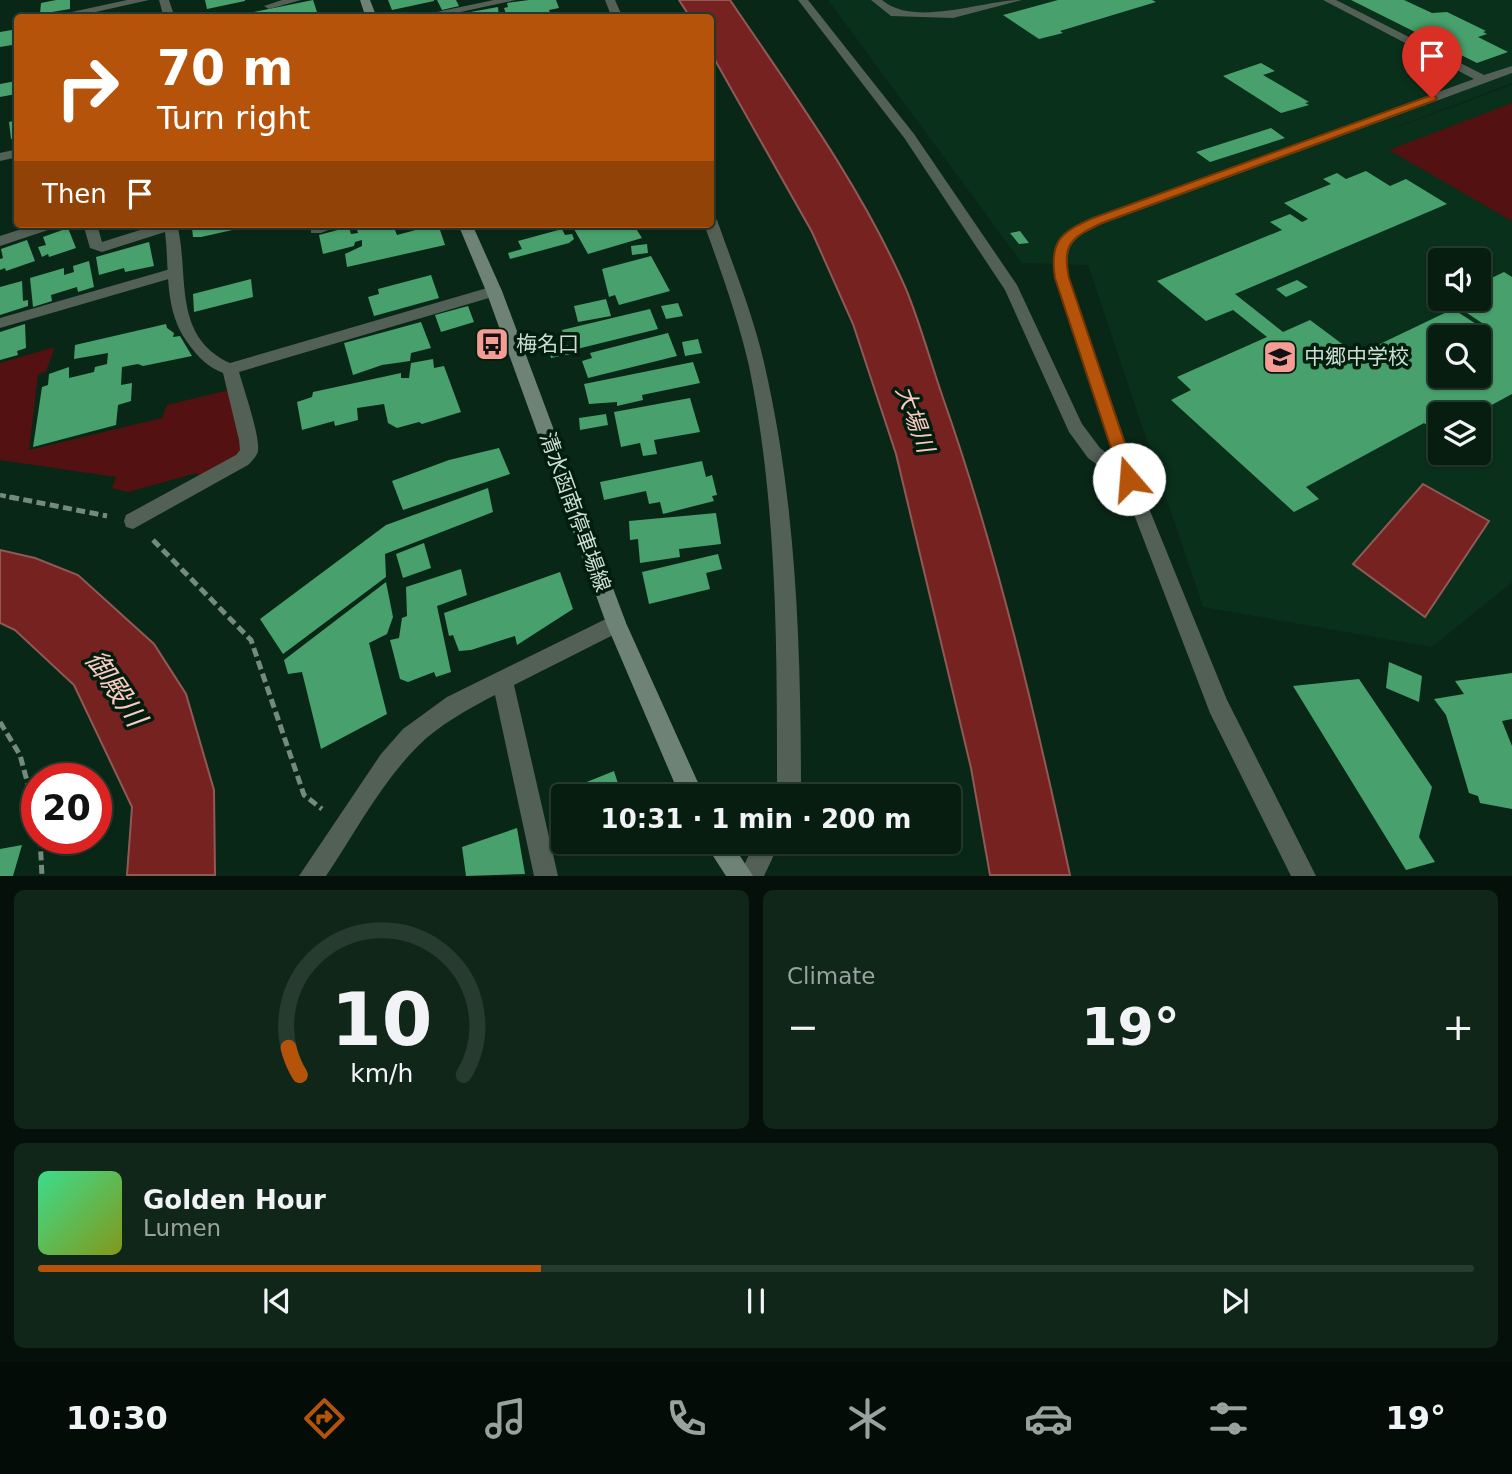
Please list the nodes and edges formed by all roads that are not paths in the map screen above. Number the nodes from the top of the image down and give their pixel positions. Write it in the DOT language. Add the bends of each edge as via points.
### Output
graph roads {
  1 [pos="144,0"];
  2 [pos="296,0"];
  3 [pos="512,0"];
  4 [pos="803,0"];
  5 [pos="876,0"];
  6 [pos="1328,0"];
  7 [pos="1009,1"];
  8 [pos="269,6"];
  9 [pos="70,14"];
  10 [pos="435,14"];
  11 [pos="1512,69"];
  12 [pos="1483,79"];
  13 [pos="40,228"];
  14 [pos="91,228"];
  15 [pos="162,228"];
  16 [pos="171,228"];
  17 [pos="323,228"];
  18 [pos="468,228"];
  19 [pos="713,228"];
  20 [pos="316,230"];
  21 [pos="0,241"];
  22 [pos="174,273"];
  23 [pos="494,291"];
  24 [pos="0,323"];
  25 [pos="230,369"];
  26 [pos="1129,479"];
  27 [pos="133,521"];
  28 [pos="616,623"];
  29 [pos="502,680"];
  30 [pos="687,784"];
  31 [pos="789,784"];
  32 [pos="725,854"];
  33 [pos="762,854"];
  34 [pos="311,876"];
  35 [pos="546,876"];
  36 [pos="741,876"];
  37 [pos="751,876"];
  38 [pos="1304,876"];
  1 -- 9 [label="street"];
  2 -- 8 [label="street"];
  3 -- 10 [label="street"];
  4 -- 26 [label="street" via="911,137 1012,289 1075,427 1094,453"];
  5 -- 7 [label="street" via="891,13 953,15"];
  6 -- 12 [label="street"];
  11 -- 12 [label="street"];
  12 -- 26 [label="street" via="1097,220 1064,241 1059,258 1062,278"];
  13 -- 21 [label="street"];
  14 -- 15 [label="street" via="95,246 102,247"];
  16 -- 22 [label="street"];
  17 -- 20 [label="street"];
  18 -- 23 [label="main road, 清水函南停車場線"];
  19 -- 31 [label="street" via="757,367 778,490 788,619"];
  22 -- 24 [label="street"];
  22 -- 25 [label="street" via="184,328 217,366"];
  23 -- 25 [label="street"];
  23 -- 28 [label="main road, 清水函南停車場線"];
  25 -- 27 [label="street" via="249,452"];
  26 -- 38 [label="street" via="1218,706"];
  28 -- 29 [label="street"];
  28 -- 30 [label="main road, 清水函南停車場線"];
  29 -- 34 [label="street" via="455,704 411,737"];
  29 -- 35 [label="street"];
  32 -- 36 [label="main road"];
  33 -- 37 [label="street"];
}
